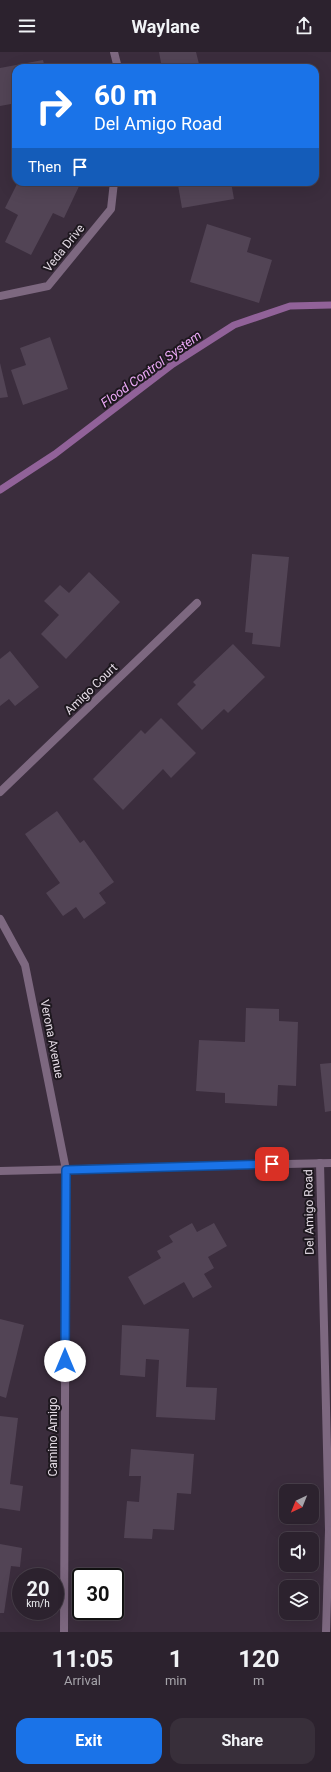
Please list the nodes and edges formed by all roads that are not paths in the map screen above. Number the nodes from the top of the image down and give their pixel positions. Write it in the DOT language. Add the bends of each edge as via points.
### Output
graph roads {
  1 [pos="114,52"];
  2 [pos="117,64"];
  3 [pos="114,186"];
  4 [pos="0,296"];
  5 [pos="197,603"];
  6 [pos="0,792"];
  7 [pos="0,919"];
  8 [pos="320,1163"];
  9 [pos="331,1163"];
  10 [pos="66,1170"];
  11 [pos="0,1171"];
  12 [pos="330,1530"];
  13 [pos="64,1632"];
  14 [pos="326,1632"];
  1 -- 2 [label="street"];
  3 -- 4 [label="street, Veda Drive" via="112,209 48,286"];
  5 -- 6 [label="street, Amigo Court"];
  7 -- 10 [label="street, Verona Avenue" via="25,965"];
  8 -- 9 [label="street"];
  8 -- 10 [label="street, Del Amigo Road"];
  8 -- 12 [label="street, Del Amigo Road"];
  10 -- 11 [label="street, Del Amigo Road"];
  10 -- 13 [label="street, Camino Amigo"];
  12 -- 14 [label="street, Del Amigo Road"];
}
